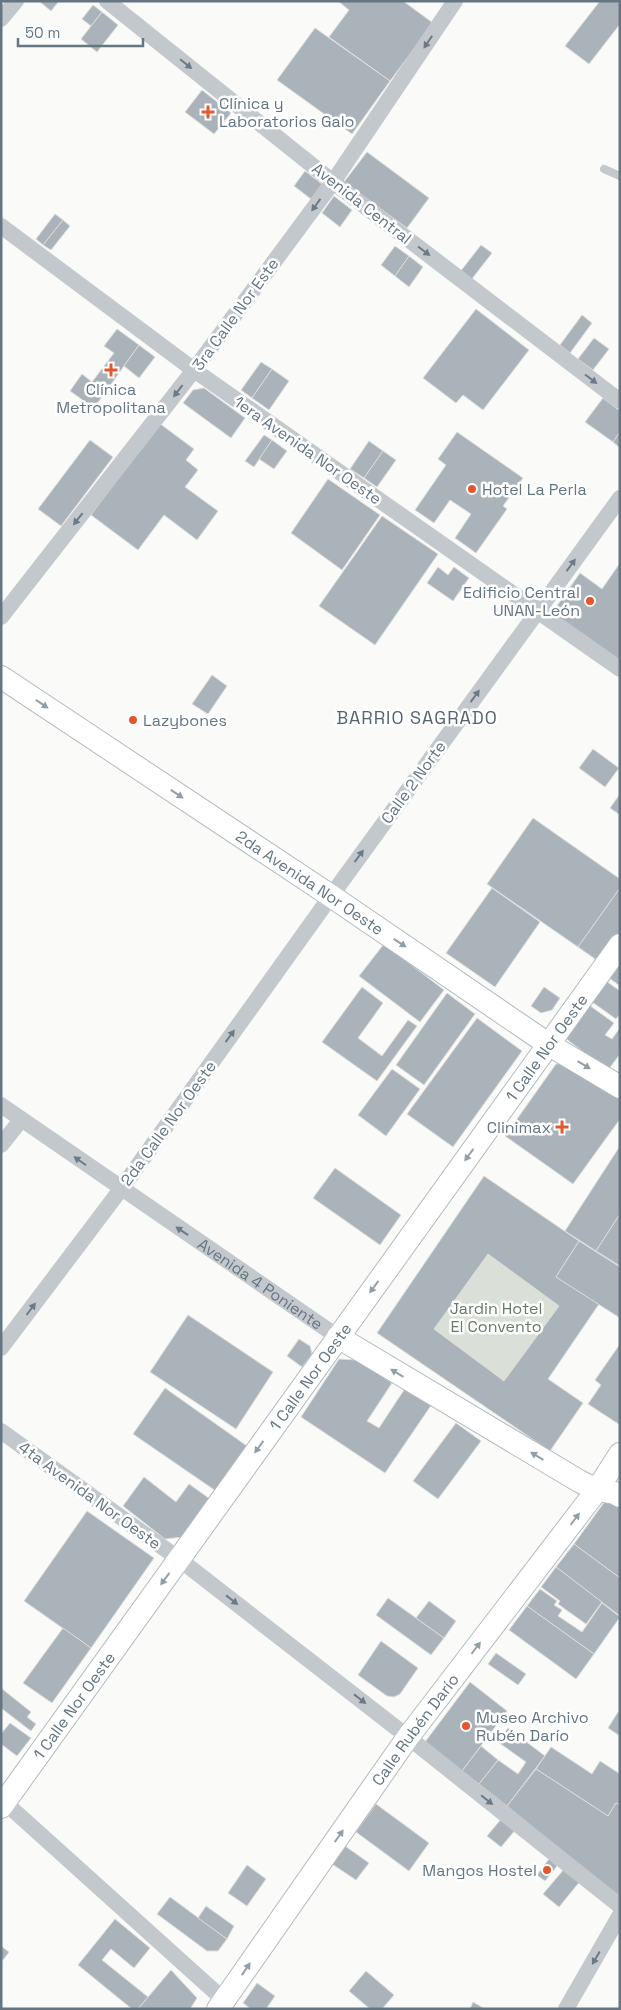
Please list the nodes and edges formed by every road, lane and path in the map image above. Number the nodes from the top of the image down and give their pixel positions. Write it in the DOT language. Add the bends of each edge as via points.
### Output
graph roads {
  1 [pos="16,1"];
  2 [pos="107,1"];
  3 [pos="455,1"];
  4 [pos="1,19"];
  5 [pos="604,169"];
  6 [pos="620,176"];
  7 [pos="333,182"];
  8 [pos="1,226"];
  9 [pos="194,370"];
  10 [pos="620,401"];
  11 [pos="620,498"];
  12 [pos="538,610"];
  13 [pos="1,617"];
  14 [pos="620,668"];
  15 [pos="1,678"];
  16 [pos="331,896"];
  17 [pos="620,945"];
  18 [pos="548,1044"];
  19 [pos="620,1087"];
  20 [pos="1,1105"];
  21 [pos="21,1120"];
  22 [pos="1,1145"];
  23 [pos="120,1189"];
  24 [pos="338,1337"];
  25 [pos="1,1348"];
  26 [pos="1,1431"];
  27 [pos="620,1454"];
  28 [pos="588,1485"];
  29 [pos="620,1496"];
  30 [pos="179,1559"];
  31 [pos="408,1737"];
  32 [pos="2,1803"];
  33 [pos="620,1906"];
  34 [pos="620,1915"];
  35 [pos="221,2004"];
  36 [pos="566,2009"];
  1 -- 4 [label="street"];
  2 -- 7 [label="street, Avenida Central, one-way"];
  3 -- 7 [label="street, 3ra Calle Nor Este, one-way"];
  5 -- 6 [label="lane"];
  7 -- 9 [label="street, 3ra Calle Nor Este, one-way"];
  7 -- 10 [label="street, Avenida Central, one-way"];
  8 -- 9 [label="street, 1era Avenida Nor Oeste"];
  9 -- 12 [label="street, 1era Avenida Nor Oeste"];
  9 -- 13 [label="street, 3ra Calle Nor Este, one-way"];
  12 -- 11 [label="street, Calle 2 Norte, one-way"];
  12 -- 14 [label="street, 1era Avenida Nor Oeste"];
  16 -- 12 [label="street, Calle 2 Norte, one-way"];
  15 -- 16 [label="street, 2da Avenida Nor Oeste, one-way"];
  16 -- 18 [label="street, 2da Avenida Nor Oeste, one-way"];
  23 -- 16 [label="street, 2da Calle Nor Oeste, one-way"];
  17 -- 18 [label="street, 1 Calle Nor Oeste"];
  18 -- 19 [label="street, 2da Avenida Nor Oeste, one-way"];
  18 -- 24 [label="street, 1 Calle Nor Oeste, one-way"];
  20 -- 21 [label="street, Avenida 4 Poniente"];
  21 -- 22 [label="street"];
  23 -- 21 [label="street, Avenida 4 Poniente, one-way"];
  24 -- 23 [label="street, Avenida 4 Poniente, one-way"];
  25 -- 23 [label="street, 2da Calle Nor Oeste, one-way"];
  28 -- 24 [label="street, Avenida 4 Poniente, one-way"];
  24 -- 30 [label="street, 1 Calle Nor Oeste, one-way"];
  26 -- 30 [label="street, 4ta Avenida Nor Oeste"];
  27 -- 28 [label="street, Calle Rubén Darío"];
  28 -- 29 [label="street, Avenida 4 Poniente"];
  31 -- 28 [label="street, Calle Rubén Darío, one-way"];
  30 -- 31 [label="street, 4ta Avenida Nor Oeste, one-way"];
  30 -- 32 [label="street, 1 Calle Nor Oeste, one-way"];
  31 -- 33 [label="street, 4ta Avenida Nor Oeste, one-way"];
  35 -- 31 [label="street, Calle Rubén Darío, one-way"];
  32 -- 35 [label="street"];
  34 -- 36 [label="street, one-way"];
}
